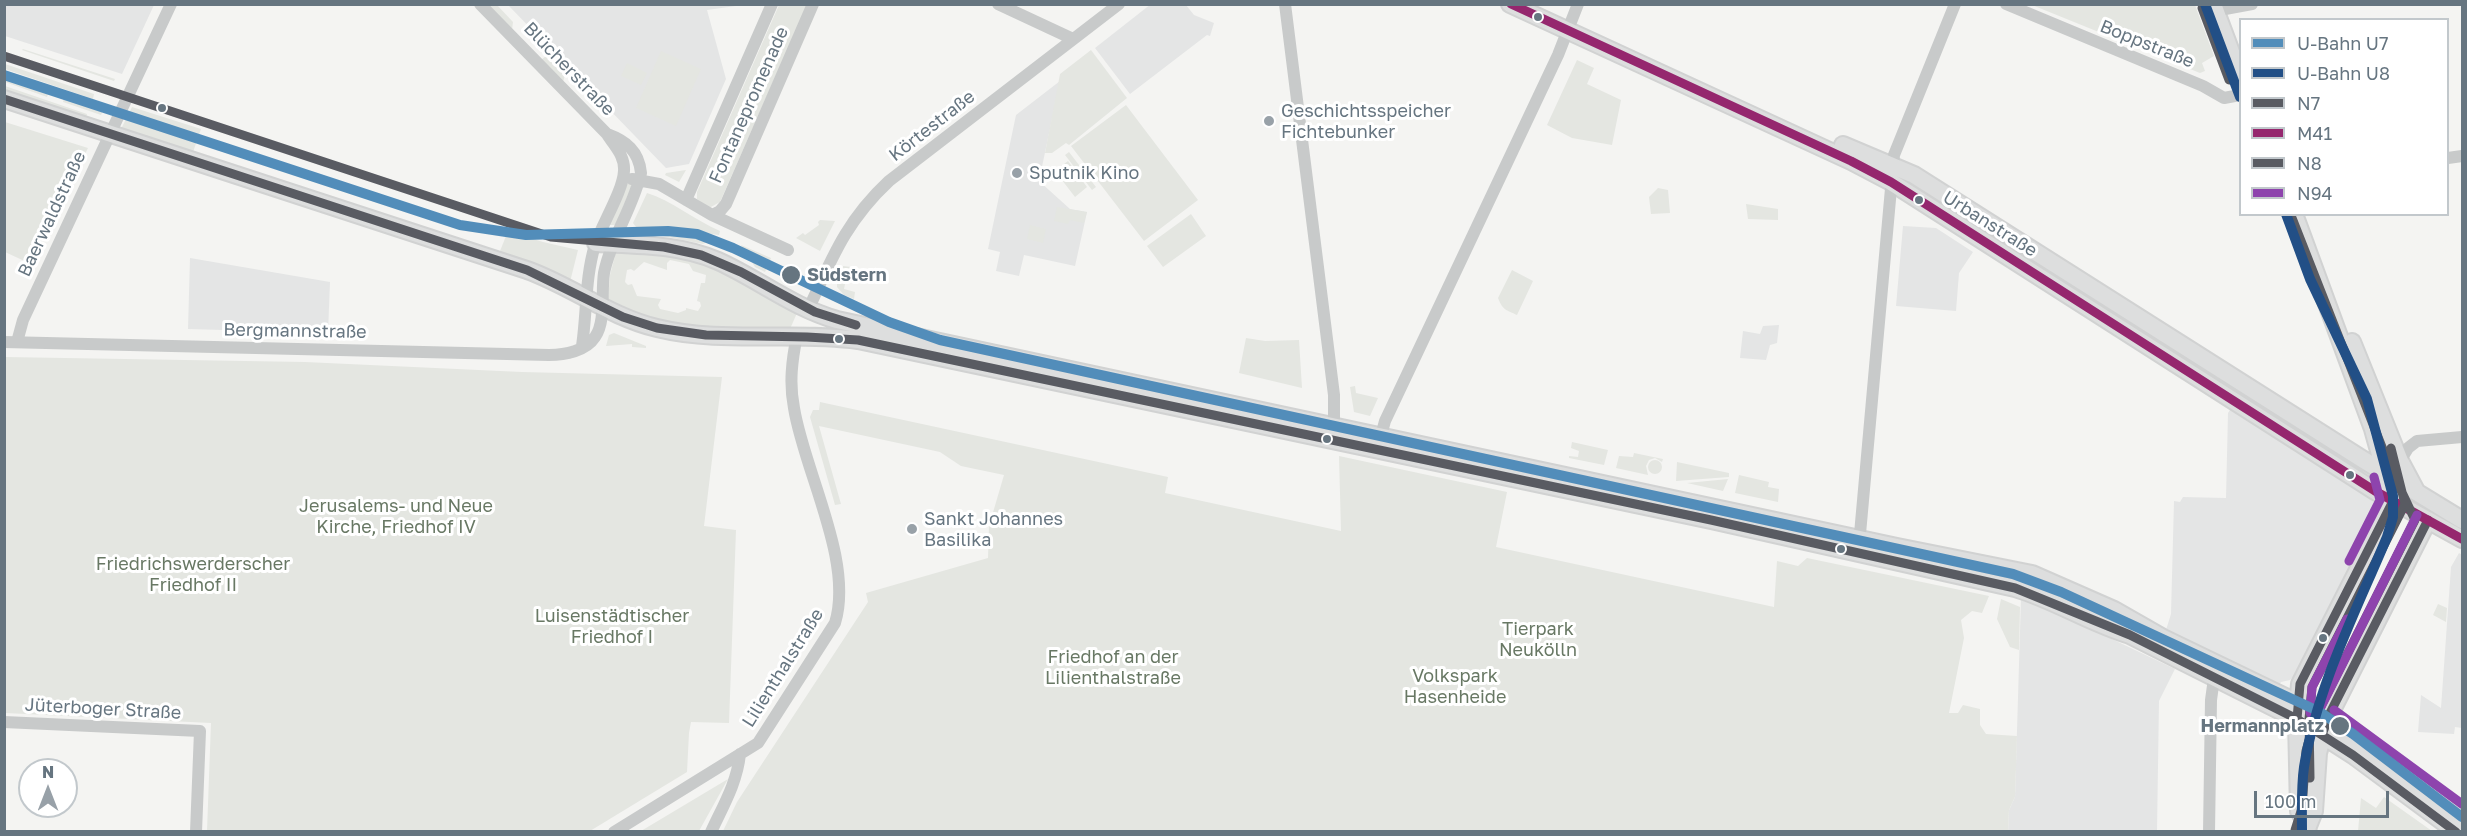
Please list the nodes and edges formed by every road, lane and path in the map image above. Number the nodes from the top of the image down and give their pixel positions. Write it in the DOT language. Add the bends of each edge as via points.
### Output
graph roads {
  1 [pos="171,4"];
  2 [pos="480,4"];
  3 [pos="772,4"];
  4 [pos="813,4"];
  5 [pos="998,4"];
  6 [pos="1119,4"];
  7 [pos="1285,4"];
  8 [pos="1510,4"];
  9 [pos="1537,4"];
  10 [pos="1578,4"];
  11 [pos="1955,4"];
  12 [pos="2006,4"];
  13 [pos="2252,4"];
  14 [pos="2221,6"];
  15 [pos="1570,26"];
  16 [pos="1073,39"];
  17 [pos="2239,45"];
  18 [pos="2239,69"];
  19 [pos="2239,95"];
  20 [pos="4,99"];
  21 [pos="109,133"];
  22 [pos="607,134"];
  23 [pos="1892,174"];
  24 [pos="623,178"];
  25 [pos="640,179"];
  26 [pos="1930,186"];
  27 [pos="686,200"];
  28 [pos="1921,201"];
  29 [pos="712,215"];
  30 [pos="2295,216"];
  31 [pos="2304,216"];
  32 [pos="604,243"];
  33 [pos="788,250"];
  34 [pos="2093,289"];
  35 [pos="586,297"];
  36 [pos="2084,304"];
  37 [pos="601,306"];
  38 [pos="808,310"];
  39 [pos="835,329"];
  40 [pos="797,335"];
  41 [pos="11,342"];
  42 [pos="582,346"];
  43 [pos="2379,426"];
  44 [pos="1334,427"];
  45 [pos="2463,437"];
  46 [pos="1379,444"];
  47 [pos="2347,450"];
  48 [pos="2400,461"];
  49 [pos="2336,466"];
  50 [pos="2386,474"];
  51 [pos="2417,494"];
  52 [pos="2392,501"];
  53 [pos="2428,520"];
  54 [pos="2463,520"];
  55 [pos="2463,539"];
  56 [pos="1859,547"];
  57 [pos="1896,554"];
  58 [pos="2074,591"];
  59 [pos="2056,604"];
  60 [pos="2215,670"];
  61 [pos="2297,710"];
  62 [pos="4,722"];
  63 [pos="2325,727"];
  64 [pos="741,754"];
  65 [pos="2463,819"];
  66 [pos="2307,829"];
  67 [pos="196,831"];
  68 [pos="614,831"];
  69 [pos="711,831"];
  70 [pos="2209,831"];
  71 [pos="2457,831"];
  1 -- 21 [label="street, Baerwaldstraße"];
  2 -- 22 [label="street, Blücherstraße"];
  3 -- 27 [label="street, Fontanepromenade"];
  4 -- 29 [label="street, Fontanepromenade" via="726,204"];
  5 -- 16 [label="street"];
  6 -- 16 [label="street, Körtestraße"];
  7 -- 44 [label="street" via="1334,395"];
  8 -- 15 [label="main road, Urbanstraße"];
  9 -- 15 [label="main road, Urbanstraße"];
  10 -- 15 [label="street"];
  11 -- 23 [label="street" via="1895,148"];
  12 -- 19 [label="street, Boppstraße" via="2224,98"];
  13 -- 14 [label="street"];
  14 -- 17 [label="main road"];
  14 -- 18 [label="main road"];
  15 -- 23 [label="main road, Urbanstraße"];
  15 -- 46 [label="street" via="1385,421"];
  16 -- 38 [label="street, Körtestraße" via="868,201 845,232"];
  20 -- 21 [label="main road"];
  21 -- 35 [label="main road" via="527,270"];
  21 -- 41 [label="street, Baerwaldstraße"];
  22 -- 24 [label="street, Blücherstraße" via="622,157"];
  22 -- 25 [label="street, Blücherstraße" via="621,139 634,152 640,165"];
  23 -- 26 [label="main road, Urbanstraße" via="1907,171"];
  23 -- 28 [label="main road, Urbanstraße"];
  23 -- 56 [label="street"];
  24 -- 25 [label="street"];
  24 -- 32 [label="street"];
  25 -- 27 [label="street"];
  25 -- 32 [label="street"];
  26 -- 28 [label="main road"];
  26 -- 34 [label="main road, Urbanstraße"];
  27 -- 29 [label="street"];
  28 -- 36 [label="main road, Urbanstraße"];
  29 -- 33 [label="street"];
  30 -- 43 [label="main road"];
  31 -- 43 [label="main road"];
  32 -- 35 [label="street"];
  32 -- 37 [label="street"];
  32 -- 38 [label="main road" via="661,246 704,255"];
  34 -- 36 [label="main road"];
  34 -- 47 [label="main road, Urbanstraße"];
  35 -- 37 [label="main road"];
  35 -- 42 [label="street"];
  36 -- 49 [label="main road, Urbanstraße"];
  37 -- 40 [label="main road" via="643,325 688,335"];
  37 -- 42 [label="street" via="599,329 592,341"];
  38 -- 39 [label="main road"];
  38 -- 40 [label="main road"];
  39 -- 40 [label="main road"];
  39 -- 44 [label="main road"];
  39 -- 46 [label="main road" via="969,362"];
  40 -- 64 [label="street, Lilienthalstraße" via="792,366 794,407 834,553 839,609 828,636 758,743"];
  41 -- 42 [label="street, Bergmannstraße" via="549,355 569,353"];
  43 -- 48 [label="main road"];
  43 -- 50 [label="main road"];
  44 -- 46 [label="main road"];
  45 -- 48 [label="street" via="2417,441"];
  46 -- 56 [label="main road"];
  47 -- 49 [label="main road"];
  47 -- 50 [label="main road, Urbanstraße"];
  48 -- 51 [label="main road"];
  49 -- 52 [label="main road, Urbanstraße"];
  50 -- 51 [label="main road"];
  50 -- 52 [label="main road"];
  51 -- 52 [label="main road"];
  51 -- 53 [label="main road"];
  51 -- 54 [label="main road"];
  52 -- 53 [label="main road"];
  52 -- 61 [label="main road" via="2300,684"];
  53 -- 55 [label="main road"];
  53 -- 63 [label="main road"];
  56 -- 57 [label="main road"];
  57 -- 58 [label="main road" via="2014,570"];
  57 -- 59 [label="main road" via="2015,588"];
  58 -- 59 [label="main road" via="2061,596"];
  58 -- 60 [label="main road"];
  59 -- 60 [label="main road"];
  60 -- 61 [label="main road"];
  60 -- 70 [label="street"];
  61 -- 63 [label="main road"];
  61 -- 66 [label="main road" via="2299,812"];
  62 -- 67 [label="street, Jüterboger Straße" via="200,731"];
  63 -- 65 [label="main road"];
  63 -- 66 [label="main road" via="2317,760 2314,811"];
  63 -- 71 [label="main road" via="2353,755"];
  64 -- 68 [label="street, Lilienthalstraße"];
  64 -- 69 [label="street" via="734,785"];
}
